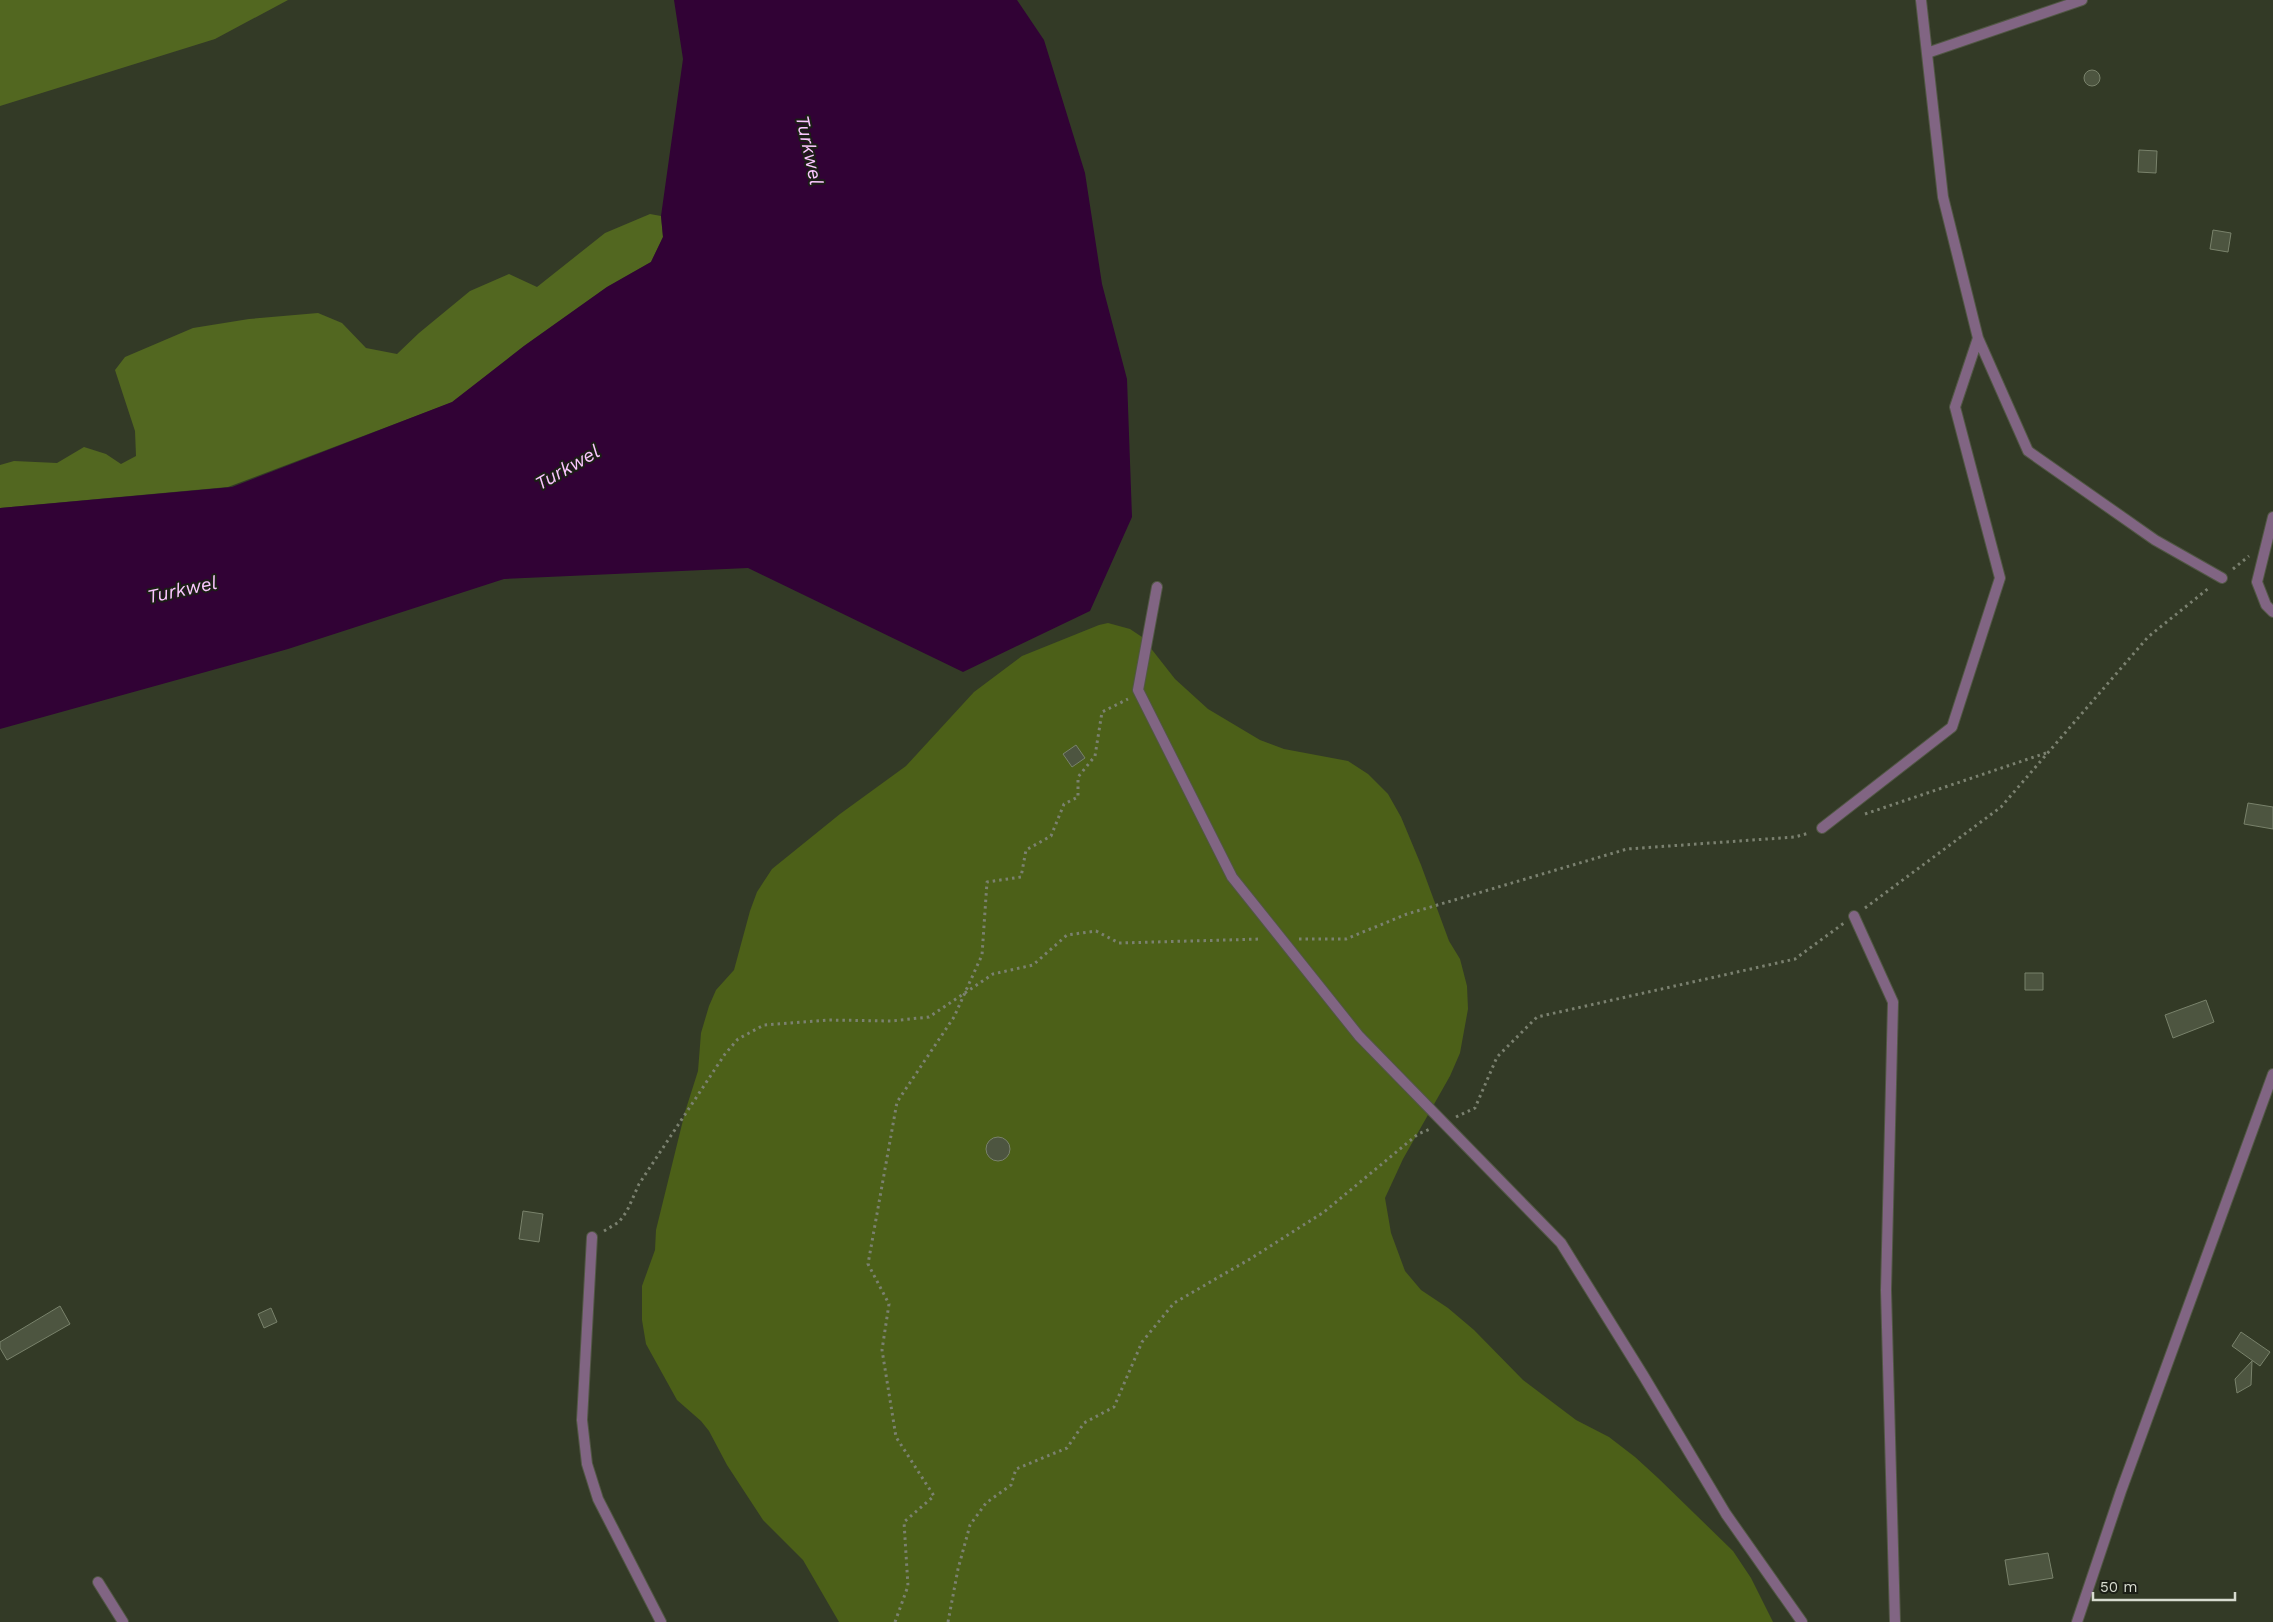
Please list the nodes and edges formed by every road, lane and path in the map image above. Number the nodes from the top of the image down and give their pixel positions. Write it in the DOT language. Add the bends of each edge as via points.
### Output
graph roads {
  1 [pos="1921,0"];
  2 [pos="2082,0"];
  3 [pos="1927,53"];
  4 [pos="1978,338"];
  5 [pos="2273,518"];
  6 [pos="2267,541"];
  7 [pos="2222,578"];
  8 [pos="1157,587"];
  9 [pos="2273,612"];
  10 [pos="1140,694"];
  11 [pos="1822,828"];
  12 [pos="1854,916"];
  13 [pos="2273,1074"];
  14 [pos="1444,1122"];
  15 [pos="592,1237"];
  16 [pos="98,1582"];
  17 [pos="123,1622"];
  18 [pos="661,1622"];
  19 [pos="895,1622"];
  20 [pos="948,1622"];
  21 [pos="1802,1622"];
  22 [pos="1895,1622"];
  23 [pos="2077,1622"];
  1 -- 3 [label="street"];
  2 -- 3 [label="street"];
  3 -- 4 [label="street" via="1943,197"];
  4 -- 7 [label="street" via="2028,451 2155,540"];
  4 -- 11 [label="street" via="1955,407 2000,578 1952,727"];
  5 -- 6 [label="street"];
  6 -- 7 [label="path"];
  6 -- 9 [label="street" via="2257,582 2266,605"];
  7 -- 12 [label="path" via="2148,637 2001,807"];
  8 -- 10 [label="street" via="1138,690"];
  10 -- 14 [label="street" via="1232,877 1359,1036"];
  10 -- 19 [label="path" via="1102,712 1095,756 1078,777 1078,797 1064,804 1051,836 1026,850 1021,878 988,882 982,955 954,1017 897,1102 868,1264 890,1304 882,1350 896,1437 934,1496 904,1522 908,1586"];
  12 -- 14 [label="path" via="1795,960 1537,1017 1497,1057 1475,1108"];
  12 -- 22 [label="street" via="1893,1002 1886,1290"];
  13 -- 23 [label="street"];
  14 -- 20 [label="path" via="1418,1134 1324,1212 1174,1303 1142,1342 1114,1408 1084,1423 1066,1448 1016,1470 1011,1485 986,1503 970,1525"];
  14 -- 21 [label="street" via="1561,1243 1726,1514"];
  15 -- 18 [label="street" via="582,1420 587,1464 598,1499"];
  16 -- 17 [label="street"];
}
